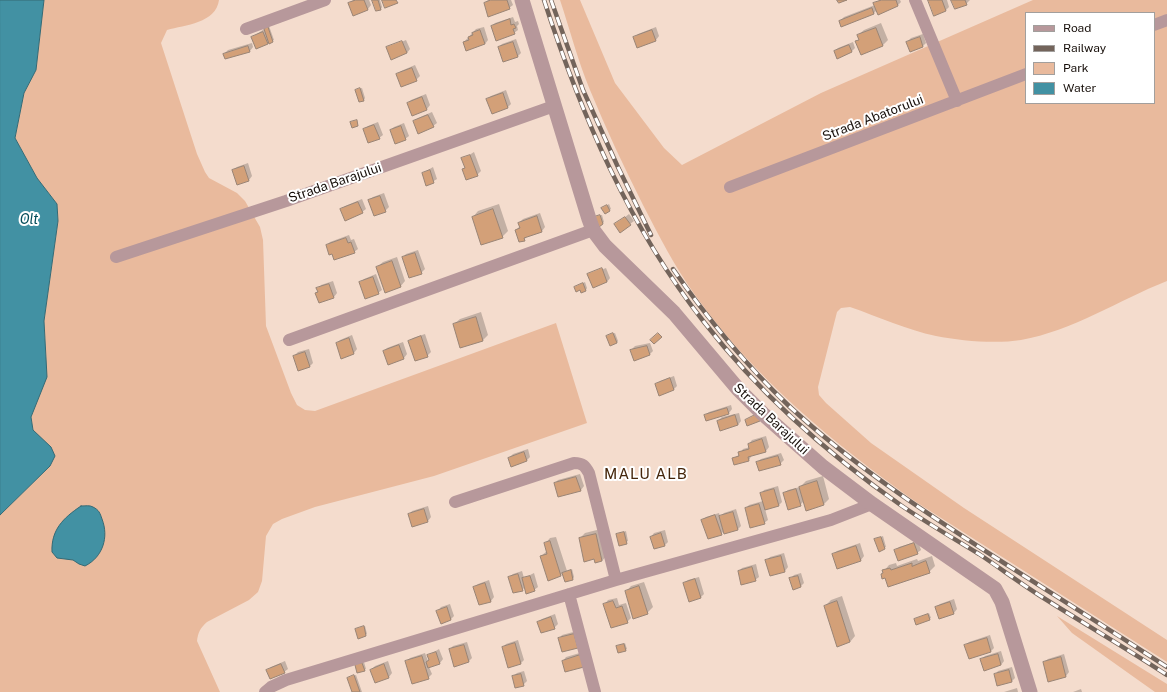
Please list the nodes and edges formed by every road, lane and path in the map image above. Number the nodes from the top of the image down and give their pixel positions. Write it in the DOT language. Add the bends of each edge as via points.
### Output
graph roads {
  1 [pos="325,0"];
  2 [pos="522,0"];
  3 [pos="915,0"];
  4 [pos="1167,20"];
  5 [pos="1155,25"];
  6 [pos="246,29"];
  7 [pos="1025,74"];
  8 [pos="957,100"];
  9 [pos="554,106"];
  10 [pos="730,187"];
  11 [pos="594,230"];
  12 [pos="116,257"];
  13 [pos="290,340"];
  14 [pos="455,502"];
  15 [pos="872,504"];
  16 [pos="616,580"];
  17 [pos="569,594"];
  18 [pos="265,692"];
  19 [pos="595,692"];
  20 [pos="1030,692"];
  1 -- 6 [label="street"];
  2 -- 9 [label="street, Strada Barajului"];
  3 -- 8 [label="street"];
  4 -- 5 [label="street"];
  7 -- 8 [label="street, Strada Abatorului"];
  8 -- 10 [label="street, Strada Abatorului"];
  9 -- 11 [label="street, Strada Barajului"];
  9 -- 12 [label="street, Strada Barajului" via="286,201"];
  11 -- 13 [label="street"];
  11 -- 15 [label="street, Strada Barajului" via="605,246 674,313 738,390 823,467"];
  14 -- 16 [label="street" via="580,463 589,473"];
  15 -- 16 [label="street" via="831,520"];
  15 -- 20 [label="street, Strada Barajului" via="995,589 1002,602"];
  16 -- 17 [label="street"];
  17 -- 18 [label="street" via="286,680"];
  17 -- 19 [label="street"];
}
